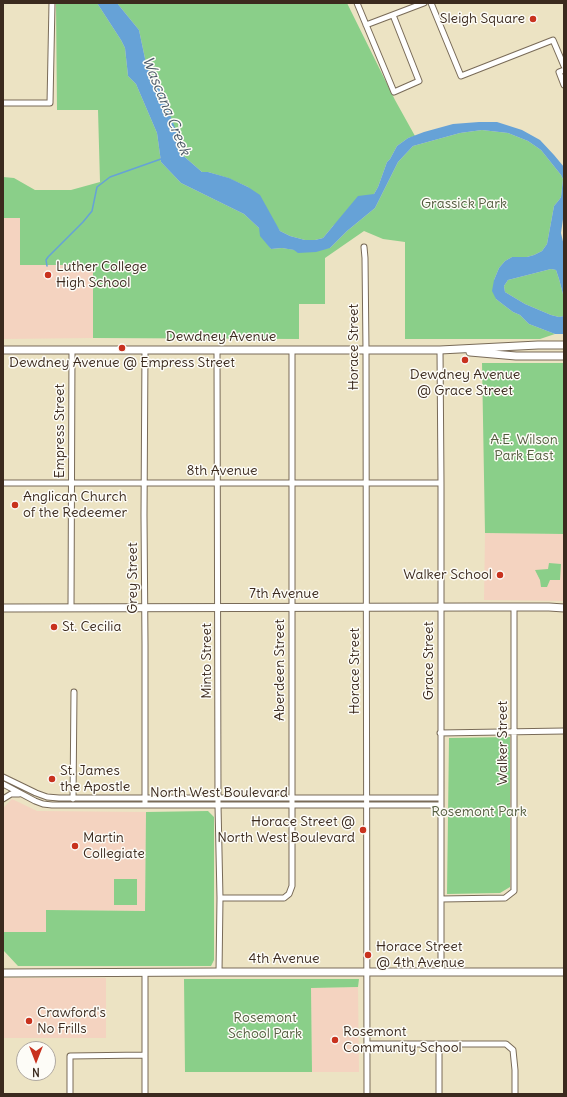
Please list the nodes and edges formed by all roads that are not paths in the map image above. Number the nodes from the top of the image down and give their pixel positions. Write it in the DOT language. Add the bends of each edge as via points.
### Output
graph roads {
  1 [pos="52,3"];
  2 [pos="357,3"];
  3 [pos="424,3"];
  4 [pos="431,3"];
  5 [pos="393,15"];
  6 [pos="366,25"];
  7 [pos="564,66"];
  8 [pos="561,71"];
  9 [pos="564,85"];
  10 [pos="3,103"];
  11 [pos="364,247"];
  12 [pos="564,345"];
  13 [pos="3,350"];
  14 [pos="72,350"];
  15 [pos="145,350"];
  16 [pos="217,350"];
  17 [pos="292,350"];
  18 [pos="366,350"];
  19 [pos="440,350"];
  20 [pos="564,356"];
  21 [pos="218,482"];
  22 [pos="366,482"];
  23 [pos="3,483"];
  24 [pos="72,483"];
  25 [pos="145,483"];
  26 [pos="291,483"];
  27 [pos="441,483"];
  28 [pos="145,607"];
  29 [pos="219,607"];
  30 [pos="366,607"];
  31 [pos="514,607"];
  32 [pos="3,608"];
  33 [pos="71,608"];
  34 [pos="292,608"];
  35 [pos="441,608"];
  36 [pos="564,608"];
  37 [pos="74,692"];
  38 [pos="564,731"];
  39 [pos="515,732"];
  40 [pos="440,733"];
  41 [pos="3,777"];
  42 [pos="3,784"];
  43 [pos="22,795"];
  44 [pos="73,798"];
  45 [pos="145,798"];
  46 [pos="218,798"];
  47 [pos="291,798"];
  48 [pos="367,798"];
  49 [pos="440,798"];
  50 [pos="3,799"];
  51 [pos="73,805"];
  52 [pos="145,805"];
  53 [pos="218,805"];
  54 [pos="291,805"];
  55 [pos="367,805"];
  56 [pos="440,805"];
  57 [pos="220,898"];
  58 [pos="441,899"];
  59 [pos="145,972"];
  60 [pos="219,972"];
  61 [pos="366,972"];
  62 [pos="441,972"];
  63 [pos="564,972"];
  64 [pos="3,973"];
  65 [pos="367,1044"];
  66 [pos="439,1044"];
  67 [pos="145,1055"];
  68 [pos="70,1094"];
  69 [pos="145,1094"];
  70 [pos="367,1094"];
  71 [pos="440,1094"];
  72 [pos="515,1094"];
  1 -- 10 [label="street" via="50,103"];
  2 -- 6 [label="street"];
  3 -- 5 [label="street"];
  4 -- 7 [label="street" via="461,76 553,40"];
  5 -- 6 [label="street"];
  5 -- 6 [label="street" via="419,81 394,92"];
  8 -- 9 [label="street"];
  11 -- 18 [label="street, Horace Street"];
  12 -- 19 [label="street, Dewdney Avenue"];
  13 -- 14 [label="street, Dewdney Avenue"];
  14 -- 15 [label="street, Dewdney Avenue"];
  14 -- 24 [label="street, Empress Street"];
  15 -- 16 [label="street, Dewdney Avenue"];
  15 -- 25 [label="street, Grey Street"];
  16 -- 17 [label="street, Dewdney Avenue"];
  16 -- 21 [label="street, Minto Street"];
  17 -- 18 [label="street, Dewdney Avenue"];
  17 -- 26 [label="street, Aberdeen Street"];
  18 -- 19 [label="street, Dewdney Avenue"];
  18 -- 22 [label="street, Horace Street"];
  19 -- 20 [label="street, Dewdney Avenue" via="516,356"];
  19 -- 27 [label="street, Grace Street"];
  21 -- 25 [label="street, 8th Avenue"];
  21 -- 26 [label="street, 8th Avenue"];
  21 -- 29 [label="street, Minto Street"];
  22 -- 26 [label="street, 8th Avenue"];
  22 -- 27 [label="street, 8th Avenue"];
  22 -- 30 [label="street, Horace Street"];
  23 -- 24 [label="street, 8th Avenue"];
  24 -- 25 [label="street, 8th Avenue"];
  24 -- 33 [label="street, Empress Street"];
  25 -- 28 [label="street, Grey Street"];
  26 -- 34 [label="street, Aberdeen Street"];
  27 -- 35 [label="street, Grace Street"];
  28 -- 29 [label="street, 7th Avenue"];
  28 -- 33 [label="street, 7th Avenue"];
  28 -- 45 [label="street, Grey Street"];
  29 -- 34 [label="street, 7th Avenue"];
  29 -- 46 [label="street, Minto Street"];
  30 -- 34 [label="street, 7th Avenue"];
  30 -- 35 [label="street, 7th Avenue"];
  30 -- 48 [label="street, Horace Street"];
  31 -- 35 [label="street, 7th Avenue"];
  31 -- 36 [label="street, 7th Avenue"];
  31 -- 39 [label="street, Walker Street"];
  32 -- 33 [label="street, 7th Avenue"];
  34 -- 47 [label="street, Aberdeen Street"];
  35 -- 40 [label="street, Grace Street"];
  37 -- 44 [label="street"];
  38 -- 39 [label="street"];
  39 -- 40 [label="street"];
  39 -- 58 [label="street, Walker Street" via="514,891 505,898"];
  40 -- 49 [label="street, Grace Street"];
  41 -- 44 [label="street, North West Boulevard" via="47,797"];
  42 -- 43 [label="street, North West Boulevard"];
  43 -- 50 [label="street" via="12,794"];
  43 -- 51 [label="street, North West Boulevard" via="43,804"];
  44 -- 45 [label="street, North West Boulevard"];
  44 -- 51 [label="street"];
  45 -- 46 [label="street, North West Boulevard"];
  45 -- 52 [label="street, Grey Street"];
  46 -- 47 [label="street, North West Boulevard"];
  46 -- 53 [label="street, Minto Street"];
  47 -- 48 [label="street, North West Boulevard"];
  47 -- 54 [label="street, Aberdeen Street"];
  48 -- 49 [label="street, North West Boulevard"];
  48 -- 55 [label="street, Horace Street"];
  49 -- 56 [label="street, Grace Street"];
  51 -- 52 [label="street, North West Boulevard"];
  52 -- 53 [label="street, North West Boulevard"];
  53 -- 54 [label="street, North West Boulevard"];
  53 -- 57 [label="street, Minto Street"];
  54 -- 55 [label="street, North West Boulevard"];
  54 -- 57 [label="street, Aberdeen Street" via="292,886 289,894 284,898"];
  55 -- 56 [label="street, North West Boulevard"];
  55 -- 61 [label="street, Horace Street"];
  56 -- 58 [label="street, Grace Street"];
  57 -- 60 [label="street, Minto Street"];
  58 -- 62 [label="street, Grace Street"];
  59 -- 60 [label="street, 4th Avenue"];
  59 -- 64 [label="street, 4th Avenue"];
  59 -- 67 [label="street"];
  60 -- 61 [label="street, 4th Avenue"];
  61 -- 62 [label="street, 4th Avenue"];
  61 -- 65 [label="street, Horace Street"];
  62 -- 63 [label="street, 4th Avenue"];
  65 -- 66 [label="street"];
  65 -- 70 [label="street, Horace Street"];
  66 -- 71 [label="street"];
  66 -- 72 [label="street" via="506,1044 513,1050"];
  67 -- 68 [label="street" via="70,1056"];
  67 -- 69 [label="street"];
}
